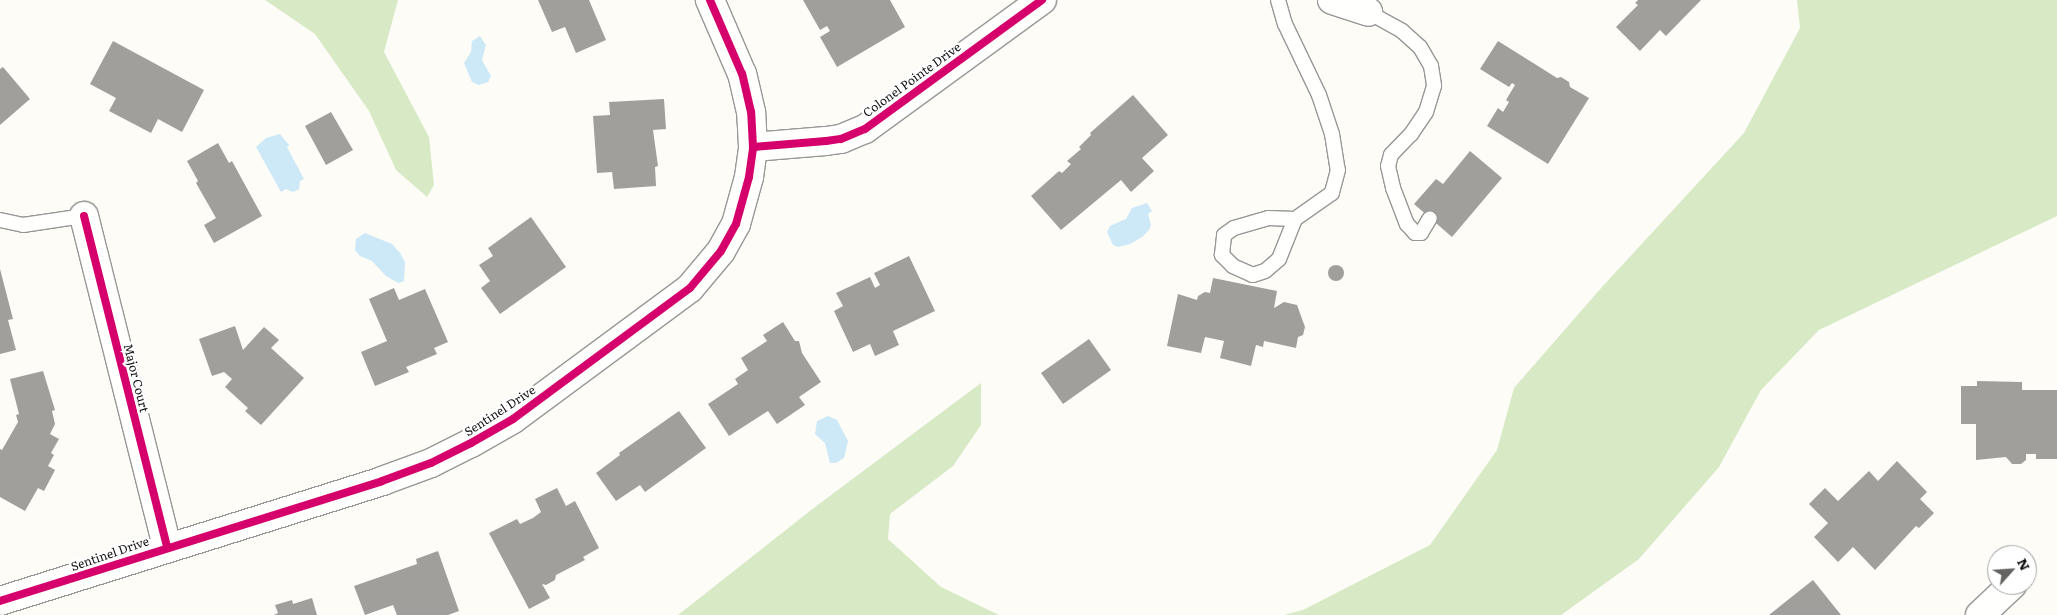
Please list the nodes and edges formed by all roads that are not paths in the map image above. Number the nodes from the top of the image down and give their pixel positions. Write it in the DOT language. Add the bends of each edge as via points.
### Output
graph roads {
  1 [pos="710,0"];
  2 [pos="1042,0"];
  3 [pos="1278,0"];
  4 [pos="1332,0"];
  5 [pos="1368,12"];
  6 [pos="753,146"];
  7 [pos="84,216"];
  8 [pos="1430,218"];
  9 [pos="1295,219"];
  10 [pos="0,220"];
  11 [pos="166,547"];
  12 [pos="2001,595"];
  13 [pos="0,601"];
  14 [pos="1980,615"];
  1 -- 6 [label="street, Sentinel Drive" via="742,74 751,112"];
  2 -- 6 [label="street, Colonel Pointe Drive" via="865,129 841,139 818,143"];
  3 -- 9 [label="lane" via="1285,24 1319,94 1332,134 1338,170 1332,194"];
  4 -- 5 [label="street"];
  5 -- 8 [label="lane" via="1402,31 1420,47 1432,66 1434,86 1426,112 1391,155 1388,166 1407,224 1415,233 1421,232"];
  6 -- 11 [label="street, Sentinel Drive" via="749,177 736,224 720,251 690,288 513,419 431,463"];
  7 -- 10 [label="lane" via="23,225"];
  7 -- 11 [label="street, Major Court"];
  9 -- 9 [label="lane" via="1268,218 1234,228 1224,236 1222,255 1233,266 1253,275 1265,271 1279,259"];
  11 -- 13 [label="street, Sentinel Drive"];
  12 -- 14 [label="street"];
}
